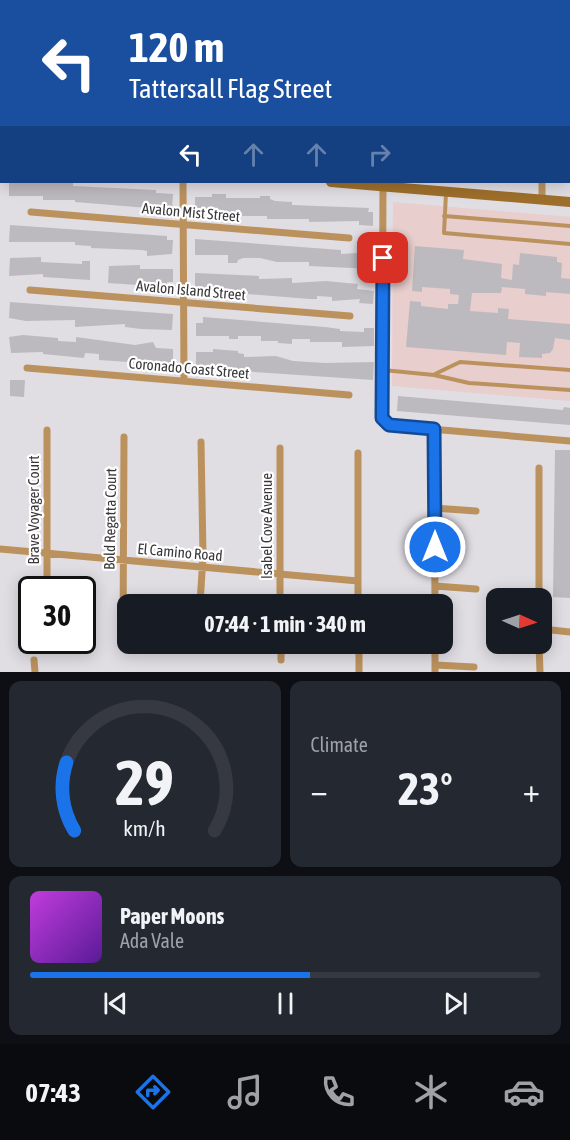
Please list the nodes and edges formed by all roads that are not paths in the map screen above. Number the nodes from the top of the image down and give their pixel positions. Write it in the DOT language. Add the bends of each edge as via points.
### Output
graph roads {
  1 [pos="183,183"];
  2 [pos="344,183"];
  3 [pos="542,183"];
  4 [pos="383,186"];
  5 [pos="446,191"];
  6 [pos="542,199"];
  7 [pos="570,202"];
  8 [pos="31,212"];
  9 [pos="444,216"];
  10 [pos="183,225"];
  11 [pos="570,226"];
  12 [pos="349,238"];
  13 [pos="570,244"];
  14 [pos="30,290"];
  15 [pos="184,303"];
  16 [pos="350,316"];
  17 [pos="27,368"];
  18 [pos="383,370"];
  19 [pos="570,370"];
  20 [pos="434,375"];
  21 [pos="184,381"];
  22 [pos="570,390"];
  23 [pos="349,395"];
  24 [pos="434,429"];
  25 [pos="46,430"];
  26 [pos="124,436"];
  27 [pos="570,441"];
  28 [pos="201,442"];
  29 [pos="280,447"];
  30 [pos="358,453"];
  31 [pos="539,468"];
  32 [pos="434,508"];
  33 [pos="476,511"];
  34 [pos="0,549"];
  35 [pos="47,553"];
  36 [pos="123,560"];
  37 [pos="201,567"];
  38 [pos="280,574"];
  39 [pos="47,576"];
  40 [pos="358,581"];
  41 [pos="435,586"];
  42 [pos="539,588"];
  43 [pos="476,589"];
  44 [pos="123,594"];
  45 [pos="200,594"];
  46 [pos="280,594"];
  47 [pos="358,594"];
  48 [pos="435,594"];
  49 [pos="552,630"];
  50 [pos="570,632"];
  51 [pos="281,654"];
  52 [pos="359,654"];
  53 [pos="539,654"];
  54 [pos="34,660"];
  55 [pos="281,660"];
  56 [pos="474,667"];
  57 [pos="435,668"];
  58 [pos="35,672"];
  59 [pos="359,672"];
  60 [pos="540,672"];
  1 -- 10 [label="street"];
  2 -- 4 [label="street"];
  3 -- 6 [label="street"];
  4 -- 5 [label="street"];
  4 -- 18 [label="street"];
  5 -- 6 [label="street"];
  5 -- 9 [label="lane"];
  6 -- 7 [label="street"];
  8 -- 10 [label="street, Avalon Mist Street"];
  9 -- 11 [label="lane"];
  9 -- 13 [label="lane" via="442,230 449,235"];
  10 -- 12 [label="street, Avalon Mist Street"];
  10 -- 15 [label="street"];
  14 -- 15 [label="street, Avalon Island Street"];
  15 -- 16 [label="street, Avalon Island Street"];
  15 -- 21 [label="street"];
  17 -- 21 [label="street, Coronado Coast Street"];
  18 -- 20 [label="lane"];
  18 -- 24 [label="street" via="385,422"];
  19 -- 20 [label="lane" via="460,362"];
  20 -- 22 [label="lane" via="469,383"];
  21 -- 23 [label="street, Coronado Coast Street"];
  24 -- 27 [label="street"];
  24 -- 32 [label="street"];
  25 -- 35 [label="street, Brave Voyager Court"];
  26 -- 36 [label="street, Bold Regatta Court"];
  28 -- 37 [label="street"];
  29 -- 38 [label="street, Isabel Cove Avenue"];
  30 -- 40 [label="street"];
  31 -- 42 [label="street"];
  32 -- 33 [label="street"];
  32 -- 41 [label="street"];
  34 -- 35 [label="street, El Camino Road"];
  35 -- 36 [label="street, El Camino Road"];
  35 -- 39 [label="street, Brave Voyager Court"];
  36 -- 37 [label="street, El Camino Road"];
  36 -- 44 [label="street, Bold Regatta Court"];
  37 -- 38 [label="street, El Camino Road"];
  37 -- 45 [label="street"];
  38 -- 40 [label="street, El Camino Road"];
  38 -- 46 [label="street, Isabel Cove Avenue"];
  40 -- 47 [label="street"];
  41 -- 43 [label="street"];
  41 -- 48 [label="street"];
  49 -- 50 [label="street"];
  51 -- 55 [label="street"];
  52 -- 59 [label="street"];
  53 -- 60 [label="street"];
  54 -- 58 [label="street"];
  56 -- 57 [label="street"];
}
